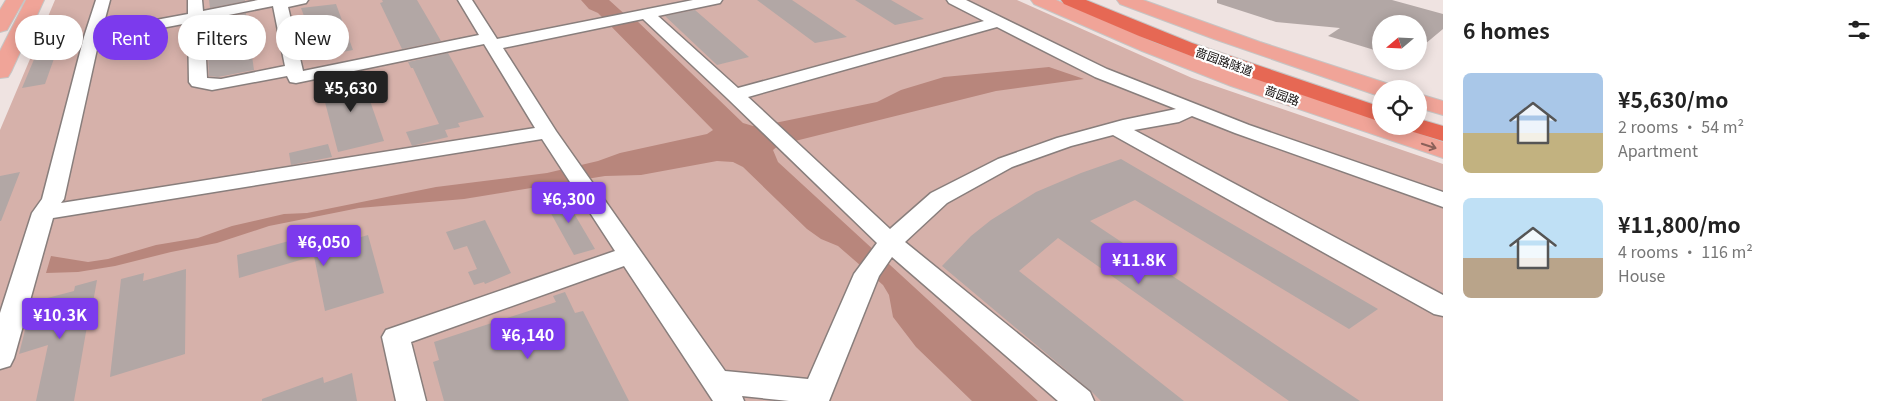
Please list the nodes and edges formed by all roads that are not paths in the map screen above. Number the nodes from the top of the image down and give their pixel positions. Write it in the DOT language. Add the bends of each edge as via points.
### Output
graph roads {
  1 [pos="14,0"];
  2 [pos="35,0"];
  3 [pos="102,0"];
  4 [pos="301,0"];
  5 [pos="465,0"];
  6 [pos="715,0"];
  7 [pos="954,0"];
  8 [pos="1040,0"];
  9 [pos="1070,0"];
  10 [pos="1097,0"];
  11 [pos="1126,0"];
  12 [pos="281,1"];
  13 [pos="195,8"];
  14 [pos="638,15"];
  15 [pos="998,22"];
  16 [pos="0,26"];
  17 [pos="92,37"];
  18 [pos="491,41"];
  19 [pos="294,69"];
  20 [pos="0,72"];
  21 [pos="1372,86"];
  22 [pos="735,95"];
  23 [pos="1372,99"];
  24 [pos="1427,103"];
  25 [pos="1443,108"];
  26 [pos="1189,109"];
  27 [pos="1372,112"];
  28 [pos="1427,116"];
  29 [pos="1443,121"];
  30 [pos="1116,128"];
  31 [pos="1427,129"];
  32 [pos="547,132"];
  33 [pos="1443,134"];
  34 [pos="1443,150"];
  35 [pos="1443,200"];
  36 [pos="43,213"];
  37 [pos="886,246"];
  38 [pos="630,255"];
  39 [pos="1443,307"];
  40 [pos="0,358"];
  41 [pos="722,392"];
  42 [pos="815,397"];
  43 [pos="411,401"];
  44 [pos="1079,401"];
  1 -- 16 [label="main road"];
  2 -- 20 [label="main road"];
  3 -- 17 [label="street"];
  4 -- 12 [label="street"];
  5 -- 18 [label="street"];
  6 -- 14 [label="street"];
  7 -- 15 [label="street"];
  8 -- 34 [label="main road, 啬园路, one-way" via="1239,81"];
  9 -- 27 [label="highway, 啬园路隧道" via="1180,46"];
  10 -- 23 [label="highway, 啬园路隧道" via="1188,37"];
  11 -- 21 [label="main road" via="1266,52"];
  12 -- 13 [label="street"];
  12 -- 19 [label="street"];
  13 -- 17 [label="street" via="181,21"];
  13 -- 19 [label="street" via="198,82 221,84"];
  14 -- 18 [label="street"];
  14 -- 22 [label="street"];
  15 -- 22 [label="street"];
  15 -- 26 [label="street" via="1101,73"];
  17 -- 36 [label="street" via="53,199"];
  18 -- 19 [label="street" via="296,78"];
  18 -- 32 [label="street"];
  22 -- 37 [label="street"];
  24 -- 25 [label="main road"];
  26 -- 30 [label="street" via="1179,116"];
  26 -- 35 [label="street"];
  28 -- 29 [label="highway"];
  30 -- 37 [label="street" via="1064,142 1005,164 939,198"];
  30 -- 39 [label="street"];
  31 -- 33 [label="highway"];
  32 -- 36 [label="street"];
  32 -- 38 [label="street"];
  36 -- 40 [label="street"];
  37 -- 42 [label="street" via="867,274"];
  37 -- 44 [label="street"];
  38 -- 41 [label="street"];
  38 -- 43 [label="street" via="396,337"];
  41 -- 42 [label="street"];
}
